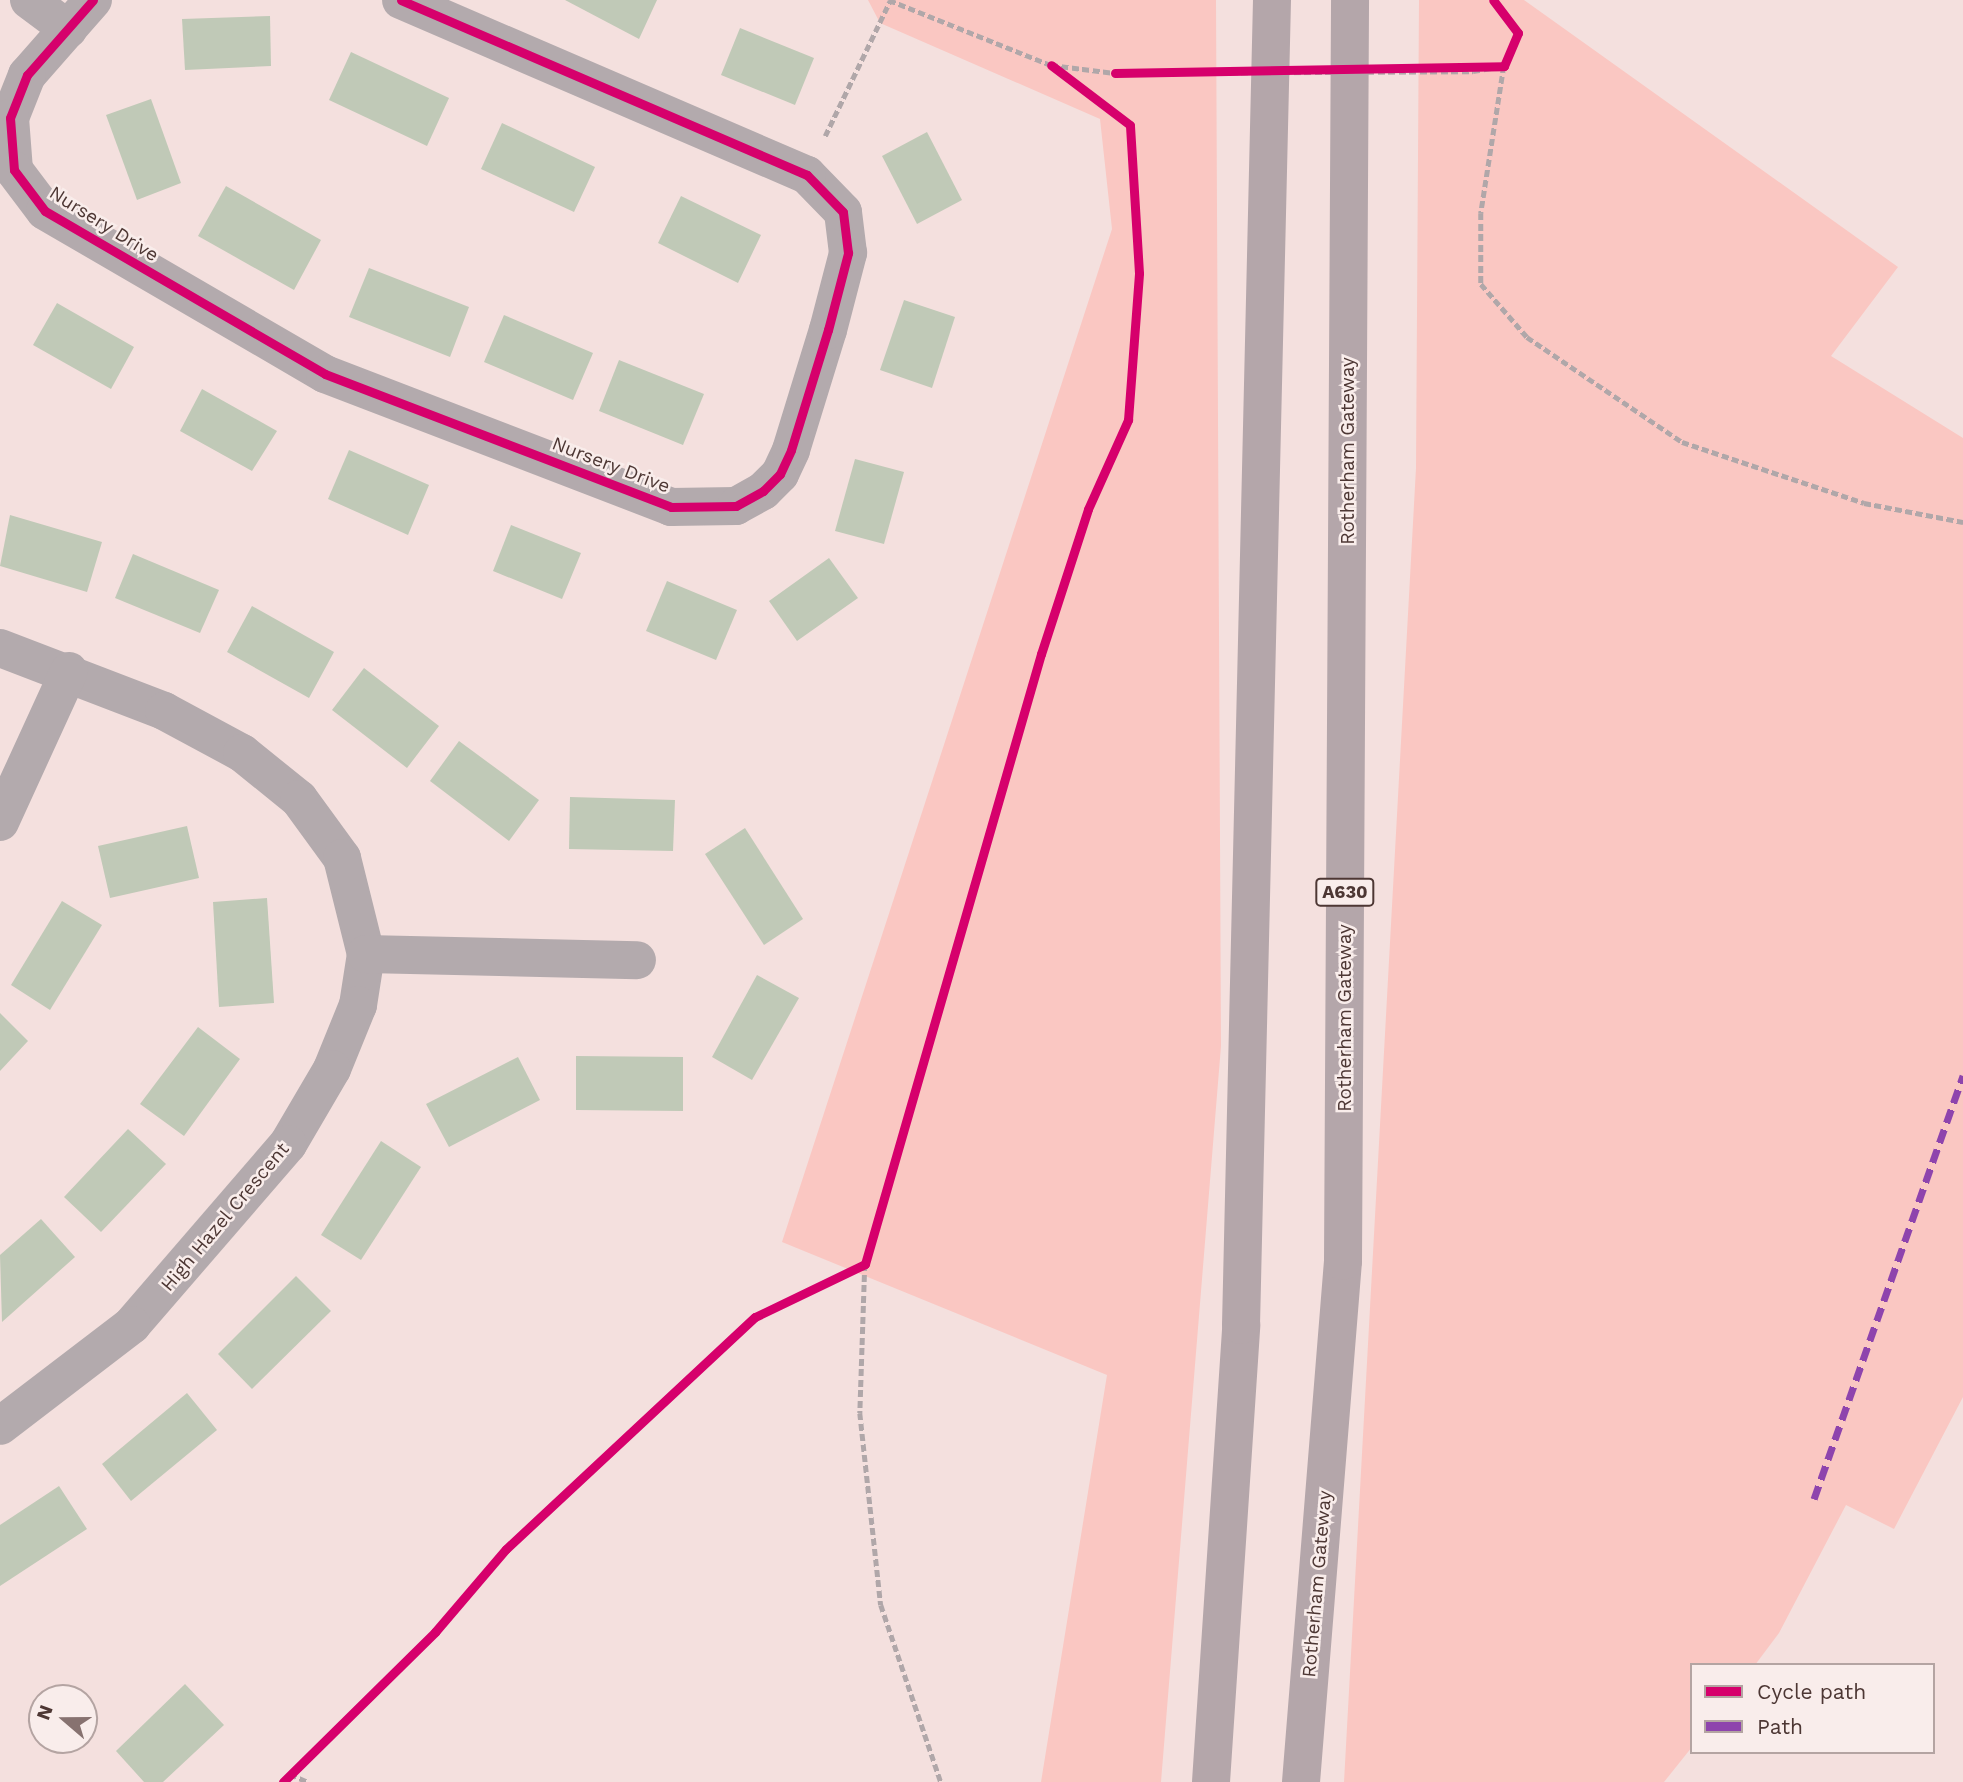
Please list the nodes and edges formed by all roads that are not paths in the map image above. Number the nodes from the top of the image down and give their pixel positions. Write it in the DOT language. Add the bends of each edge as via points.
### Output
graph roads {
  1 [pos="29,0"];
  2 [pos="93,0"];
  3 [pos="401,0"];
  4 [pos="1272,0"];
  5 [pos="1350,0"];
  6 [pos="68,29"];
  7 [pos="0,648"];
  8 [pos="69,671"];
  9 [pos="0,822"];
  10 [pos="366,954"];
  11 [pos="637,960"];
  12 [pos="0,1426"];
  13 [pos="1211,1782"];
  14 [pos="1301,1782"];
  1 -- 6 [label="street"];
  2 -- 6 [label="street, Nursery Drive"];
  3 -- 6 [label="street, Nursery Drive" via="807,175 843,212 849,229 828,330 780,474 736,506 671,507 325,374 45,211 14,170 10,118 27,75"];
  4 -- 13 [label="highway" via="1241,1325"];
  5 -- 14 [label="highway, Rotherham Gateway / A630" via="1343,1261"];
  7 -- 8 [label="street, High Hazel Crescent"];
  8 -- 9 [label="street"];
  8 -- 10 [label="street, High Hazel Crescent" via="242,753 299,799 342,858"];
  10 -- 11 [label="street"];
  10 -- 12 [label="street, High Hazel Crescent" via="358,1004 331,1069 288,1144 132,1325"];
}
